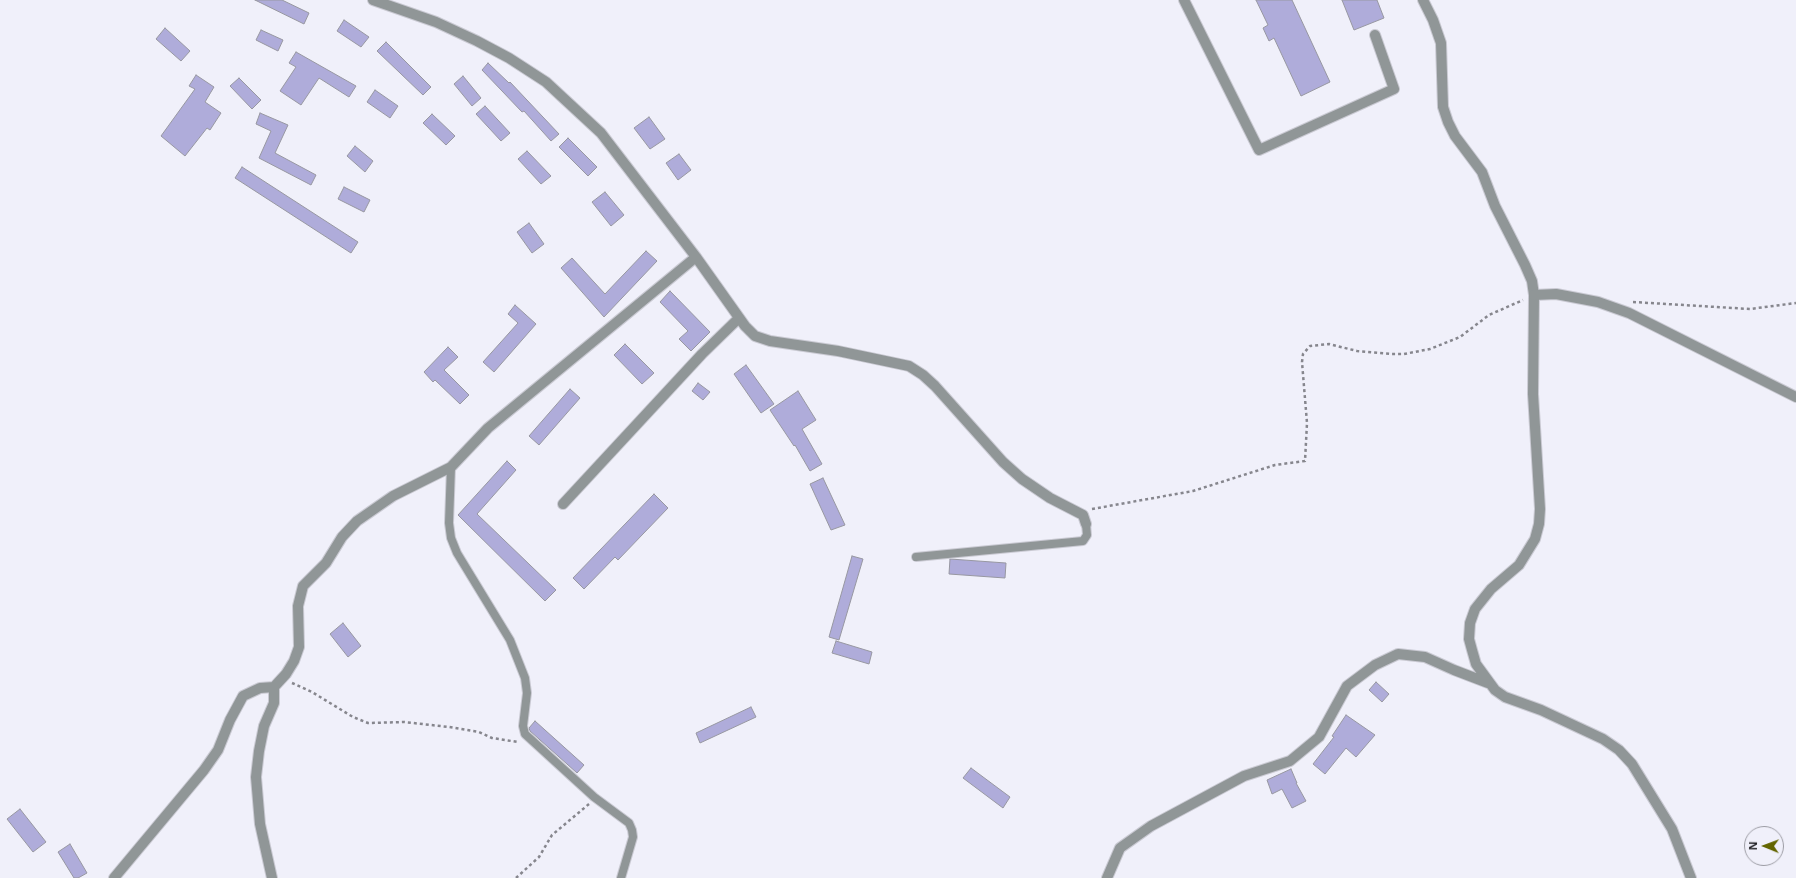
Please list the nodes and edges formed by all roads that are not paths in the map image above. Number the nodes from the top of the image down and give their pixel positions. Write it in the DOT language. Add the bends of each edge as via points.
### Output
graph roads {
  1 [pos="373,0"];
  2 [pos="1184,0"];
  3 [pos="1422,0"];
  4 [pos="389,3"];
  5 [pos="1375,34"];
  6 [pos="696,257"];
  7 [pos="1534,295"];
  8 [pos="739,318"];
  9 [pos="1796,397"];
  10 [pos="451,467"];
  11 [pos="563,504"];
  12 [pos="1086,524"];
  13 [pos="916,557"];
  14 [pos="1488,683"];
  15 [pos="277,685"];
  16 [pos="114,878"];
  17 [pos="272,878"];
  18 [pos="620,878"];
  19 [pos="1107,878"];
  20 [pos="1691,878"];
  1 -- 4 [label="street"];
  2 -- 5 [label="street" via="1259,150 1394,89"];
  3 -- 7 [label="street" via="1441,43 1444,106 1448,122 1455,136 1482,172 1498,212 1532,281"];
  4 -- 6 [label="street" via="477,41 546,82 601,133"];
  6 -- 8 [label="street"];
  6 -- 10 [label="street" via="488,428"];
  7 -- 9 [label="street" via="1556,294 1598,302 1629,313"];
  7 -- 14 [label="street" via="1533,394 1539,524 1528,553 1519,565 1483,598 1470,623 1469,638 1476,664"];
  8 -- 11 [label="street" via="702,354"];
  8 -- 12 [label="street" via="755,336 770,341 838,350 909,366 935,386 1003,462 1022,479 1050,498 1083,515"];
  10 -- 15 [label="street" via="393,496 357,522 342,537 326,563 303,586 298,606 299,647 294,661"];
  10 -- 18 [label="lane" via="451,538 457,553 510,640 525,678 525,734 594,797 629,823 632,830 631,842"];
  12 -- 13 [label="lane" via="1087,535 1083,541 1078,542"];
  14 -- 19 [label="street" via="1426,657 1398,654 1375,665 1347,686 1319,737 1290,761 1244,776 1151,826 1120,848"];
  14 -- 20 [label="street" via="1505,697 1568,722 1619,750 1632,764 1669,824"];
  15 -- 16 [label="street" via="256,689 243,696 218,750 204,770"];
  15 -- 17 [label="street" via="274,703 264,726 258,750 256,777 260,824"];
}
